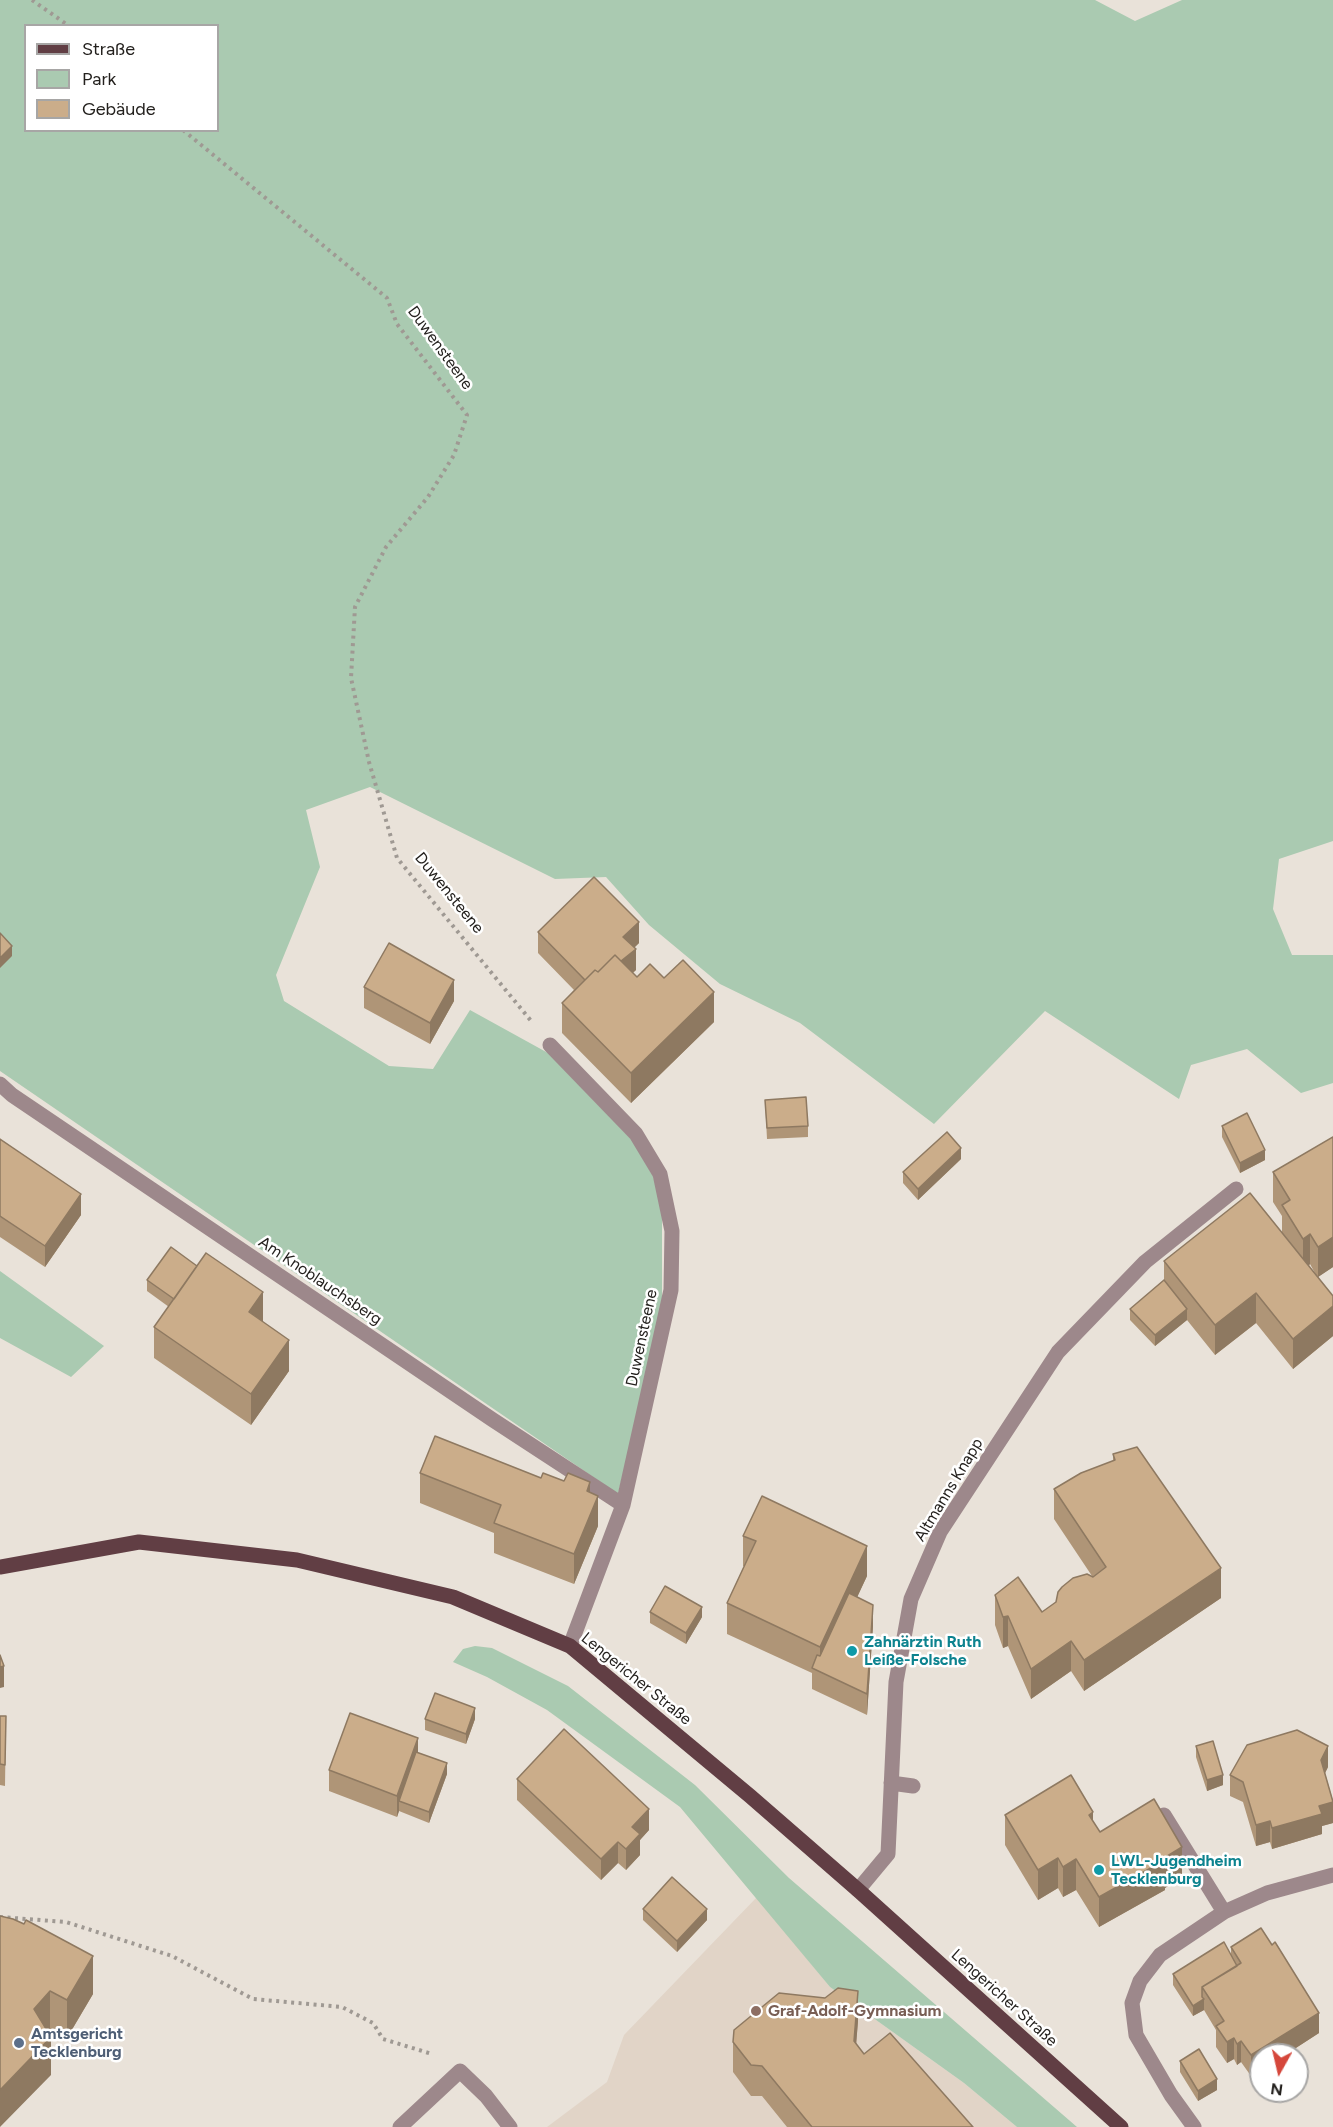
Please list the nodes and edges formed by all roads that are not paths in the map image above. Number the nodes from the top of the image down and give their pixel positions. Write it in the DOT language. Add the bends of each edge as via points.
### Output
graph roads {
  1 [pos="550,1045"];
  2 [pos="0,1084"];
  3 [pos="1236,1189"];
  4 [pos="623,1505"];
  5 [pos="0,1567"];
  6 [pos="570,1646"];
  7 [pos="891,1783"];
  8 [pos="913,1786"];
  9 [pos="1164,1815"];
  10 [pos="1333,1875"];
  11 [pos="858,1890"];
  12 [pos="1224,1912"];
  13 [pos="400,2127"];
  14 [pos="510,2127"];
  15 [pos="1121,2127"];
  16 [pos="1194,2127"];
  1 -- 4 [label="street, Duwensteene" via="636,1134 660,1174 672,1231 671,1290"];
  2 -- 4 [label="street, Am Knoblauchsberg"];
  3 -- 7 [label="street, Altmanns Knapp" via="1145,1262 1058,1352 940,1532 911,1599 896,1682"];
  4 -- 6 [label="street, Duwensteene"];
  5 -- 6 [label="main road, Lengericher Straße" via="139,1542 297,1560 453,1597"];
  6 -- 11 [label="main road, Lengericher Straße"];
  7 -- 8 [label="street"];
  7 -- 11 [label="street, Altmanns Knapp" via="888,1854"];
  9 -- 12 [label="street"];
  10 -- 12 [label="street" via="1267,1893"];
  11 -- 15 [label="main road, Lengericher Straße"];
  12 -- 16 [label="street" via="1160,1955 1140,1981 1132,2003 1136,2035"];
  13 -- 14 [label="street" via="460,2072 486,2096"];
}
